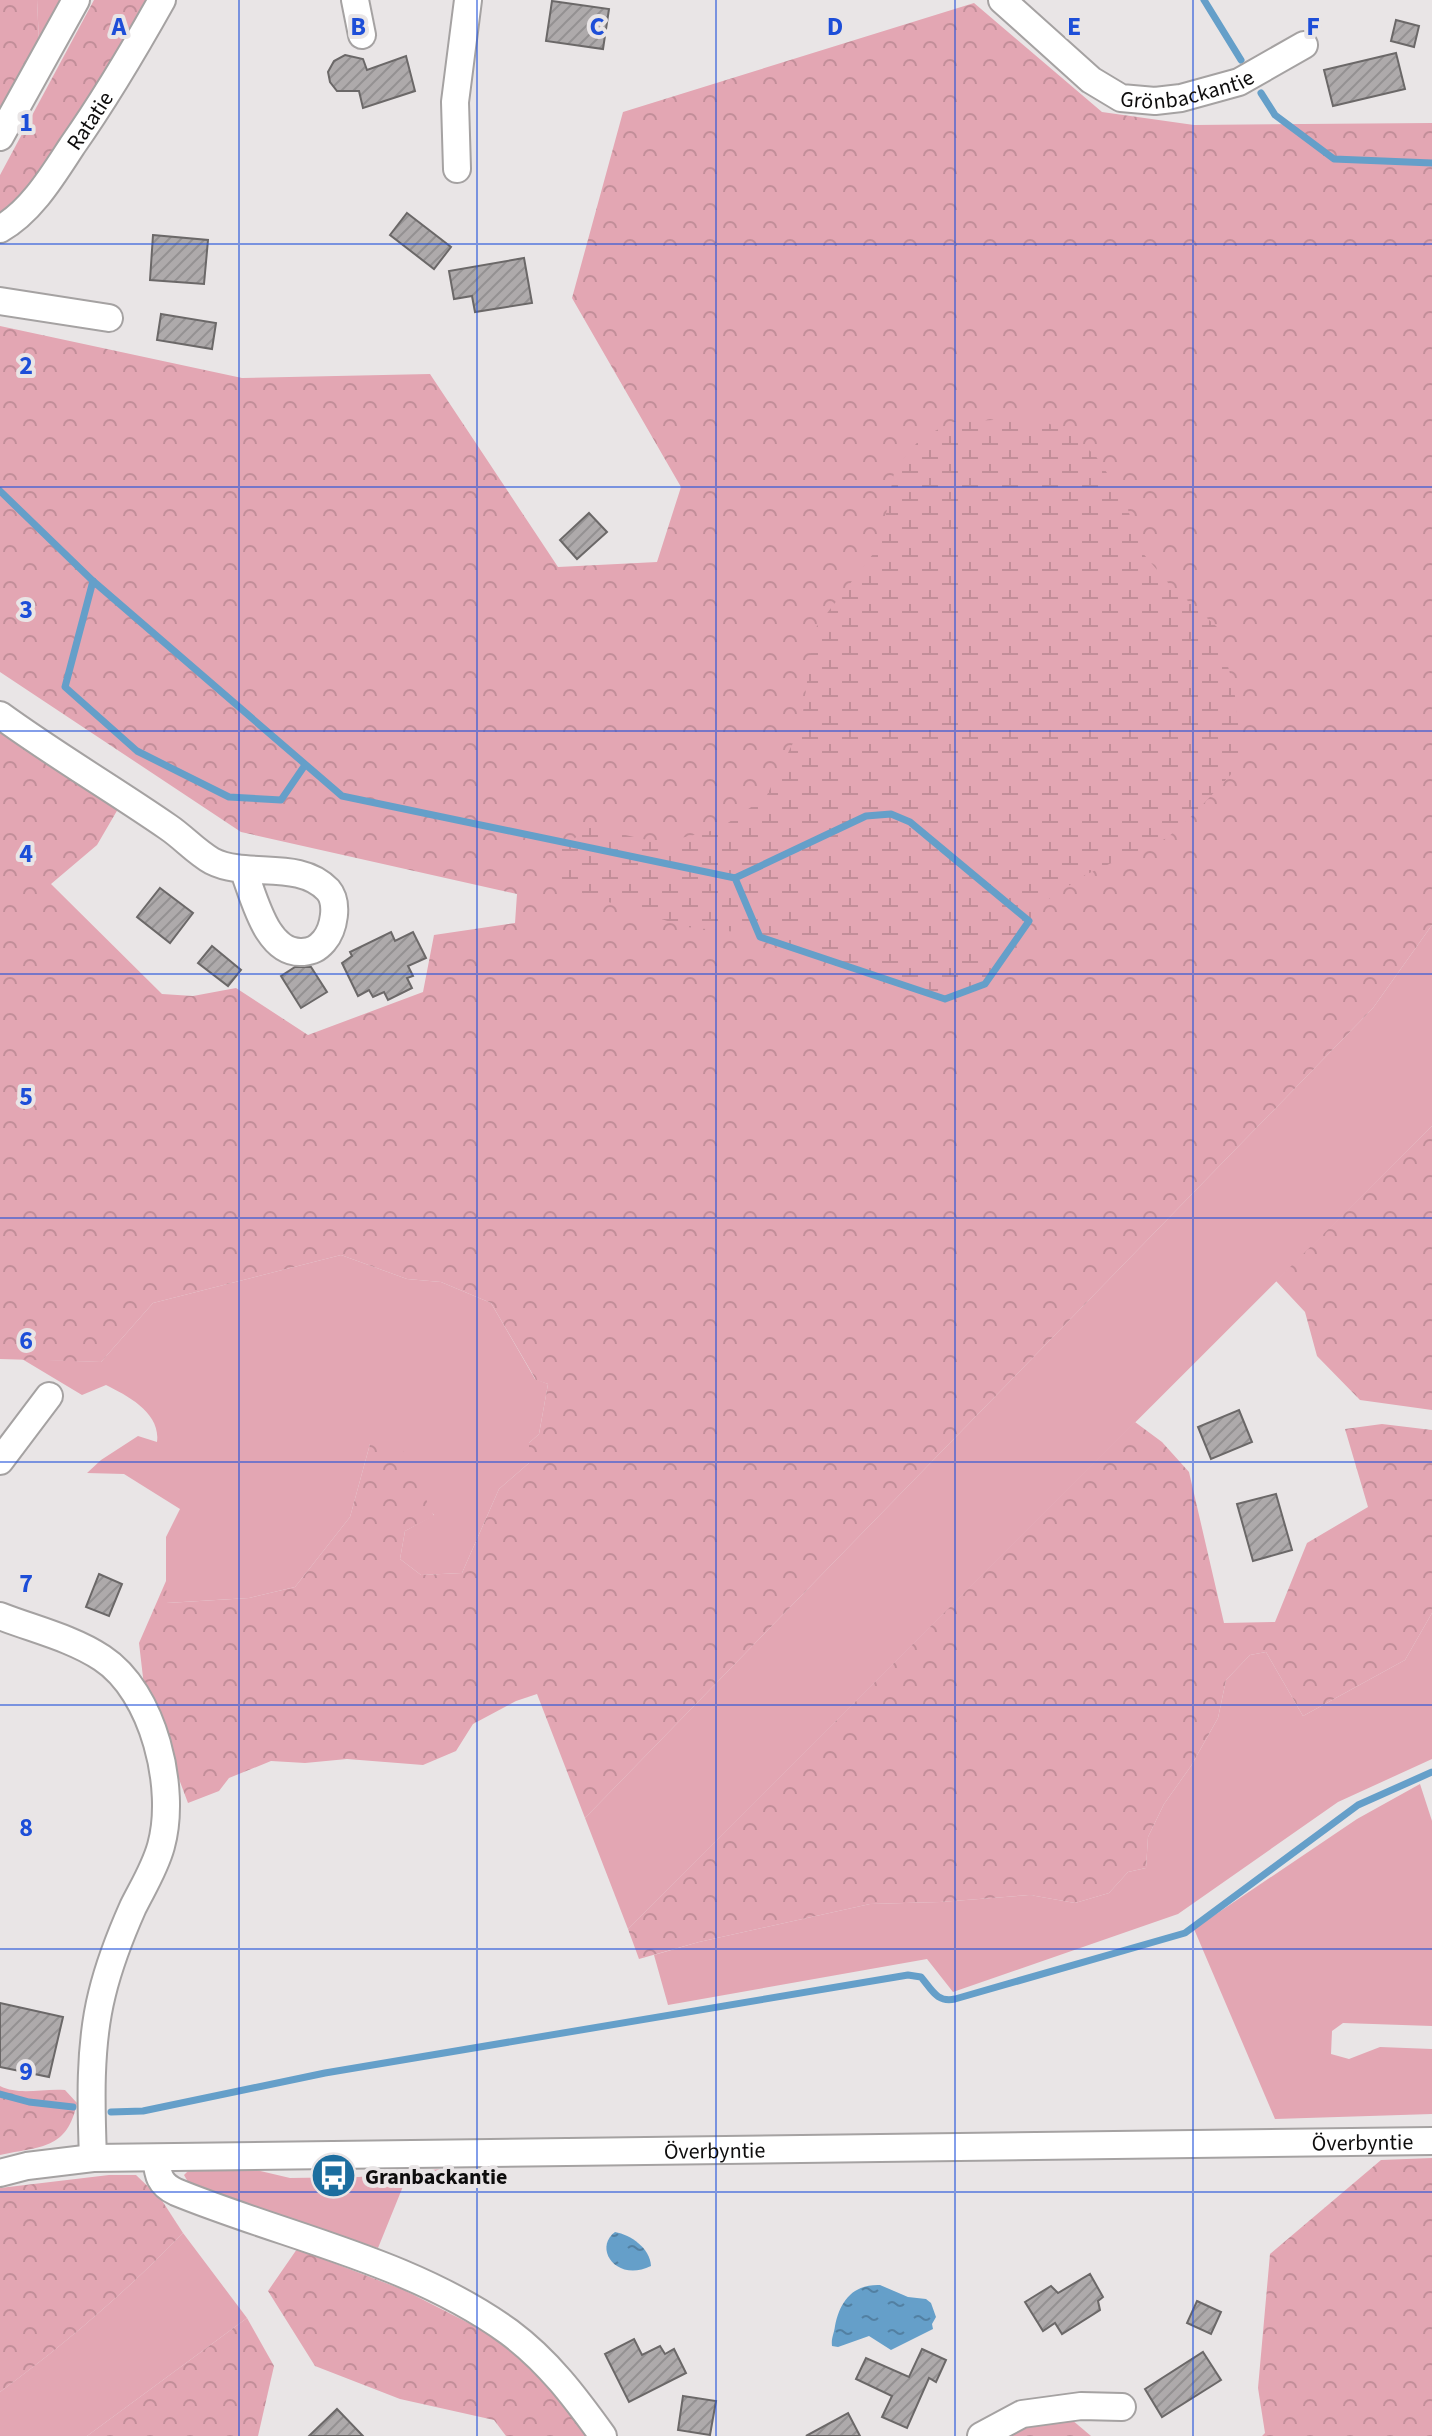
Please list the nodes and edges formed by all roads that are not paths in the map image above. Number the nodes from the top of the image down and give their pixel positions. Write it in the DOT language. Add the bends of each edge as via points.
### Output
graph roads {
  1 [pos="76,0"];
  2 [pos="162,0"];
  3 [pos="355,0"];
  4 [pos="468,0"];
  5 [pos="1002,0"];
  6 [pos="362,35"];
  7 [pos="1304,45"];
  8 [pos="0,137"];
  9 [pos="457,169"];
  10 [pos="0,229"];
  11 [pos="0,301"];
  12 [pos="109,318"];
  13 [pos="0,715"];
  14 [pos="243,869"];
  15 [pos="49,1396"];
  16 [pos="0,1461"];
  17 [pos="0,1616"];
  18 [pos="1432,2141"];
  19 [pos="93,2158"];
  20 [pos="156,2158"];
  21 [pos="0,2173"];
  22 [pos="1122,2407"];
  23 [pos="603,2436"];
  24 [pos="981,2436"];
  1 -- 8 [label="street"];
  2 -- 10 [label="street, Ratatie" via="116,82 52,176 22,213"];
  3 -- 6 [label="street"];
  4 -- 9 [label="street" via="455,102"];
  5 -- 7 [label="street, Grönbackantie" via="1091,80 1121,98 1181,98 1239,82"];
  11 -- 12 [label="street"];
  13 -- 14 [label="street" via="211,861"];
  15 -- 16 [label="street"];
  17 -- 19 [label="street" via="103,1659 144,1711 163,1765 166,1820 161,1847 102,1995 93,2058"];
  18 -- 20 [label="street, Överbyntie"];
  19 -- 20 [label="street, Överbyntie"];
  19 -- 21 [label="street, Överbyntie"];
  20 -- 23 [label="street" via="158,2176 176,2192 412,2279 509,2332 566,2385"];
  22 -- 24 [label="street" via="1022,2414"];
}
